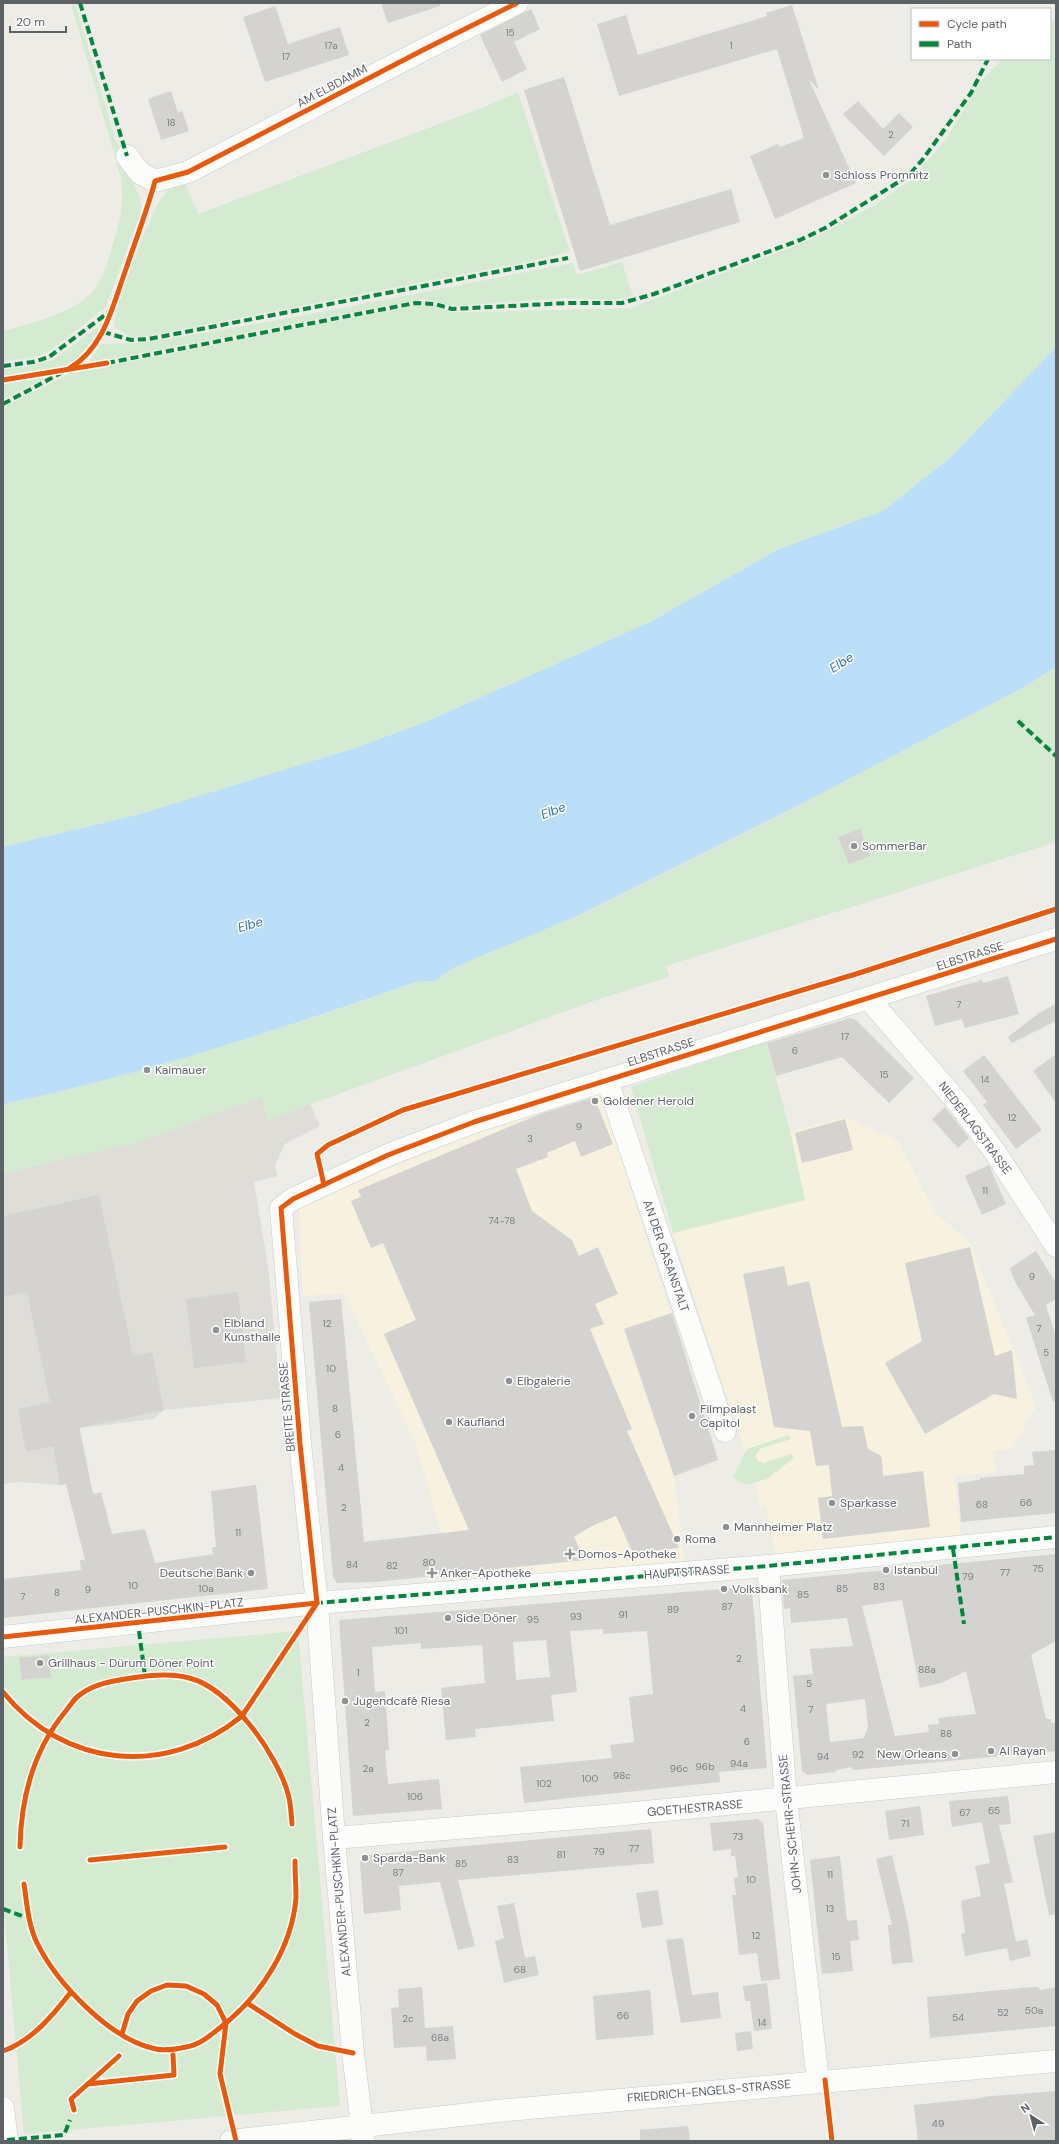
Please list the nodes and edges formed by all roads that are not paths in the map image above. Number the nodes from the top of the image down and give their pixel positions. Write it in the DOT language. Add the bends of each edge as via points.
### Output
graph roads {
  1 [pos="517,3"];
  2 [pos="127,156"];
  3 [pos="1056,939"];
  4 [pos="869,999"];
  5 [pos="607,1080"];
  6 [pos="281,1208"];
  7 [pos="1056,1246"];
  8 [pos="725,1431"];
  9 [pos="1056,1537"];
  10 [pos="768,1566"];
  11 [pos="317,1603"];
  12 [pos="3,1637"];
  13 [pos="1056,1772"];
  14 [pos="786,1799"];
  15 [pos="334,1838"];
  16 [pos="1056,2061"];
  17 [pos="818,2081"];
  18 [pos="3,2108"];
  19 [pos="362,2134"];
  20 [pos="7,2141"];
  21 [pos="231,2141"];
  1 -- 2 [label="street, AM ELBDAMM" via="188,172 155,181 140,173"];
  3 -- 4 [label="street, ELBSTRASSE"];
  4 -- 5 [label="street, ELBSTRASSE"];
  4 -- 7 [label="street, NIEDERLAGSTRASSE" via="960,1105 995,1152"];
  5 -- 6 [label="street, ELBSTRASSE" via="474,1122 388,1155 294,1199"];
  5 -- 8 [label="street, AN DER GASANSTALT"];
  6 -- 11 [label="street, BREITE STRASSE" via="300,1444"];
  9 -- 10 [label="street, HAUPTSTRASSE"];
  10 -- 11 [label="street, HAUPTSTRASSE"];
  10 -- 14 [label="street, JOHN-SCHEHR-STRASSE"];
  11 -- 12 [label="street, ALEXANDER-PUSCHKIN-PLATZ"];
  11 -- 15 [label="street, ALEXANDER-PUSCHKIN-PLATZ"];
  13 -- 14 [label="street, GOETHESTRASSE"];
  14 -- 15 [label="street, GOETHESTRASSE"];
  14 -- 17 [label="street, JOHN-SCHEHR-STRASSE"];
  15 -- 19 [label="street, ALEXANDER-PUSCHKIN-PLATZ" via="352,2053"];
  16 -- 17 [label="street, FRIEDRICH-ENGELS-STRASSE"];
  17 -- 19 [label="street, FRIEDRICH-ENGELS-STRASSE" via="497,2111"];
  18 -- 20 [label="street"];
  19 -- 21 [label="street"];
}
